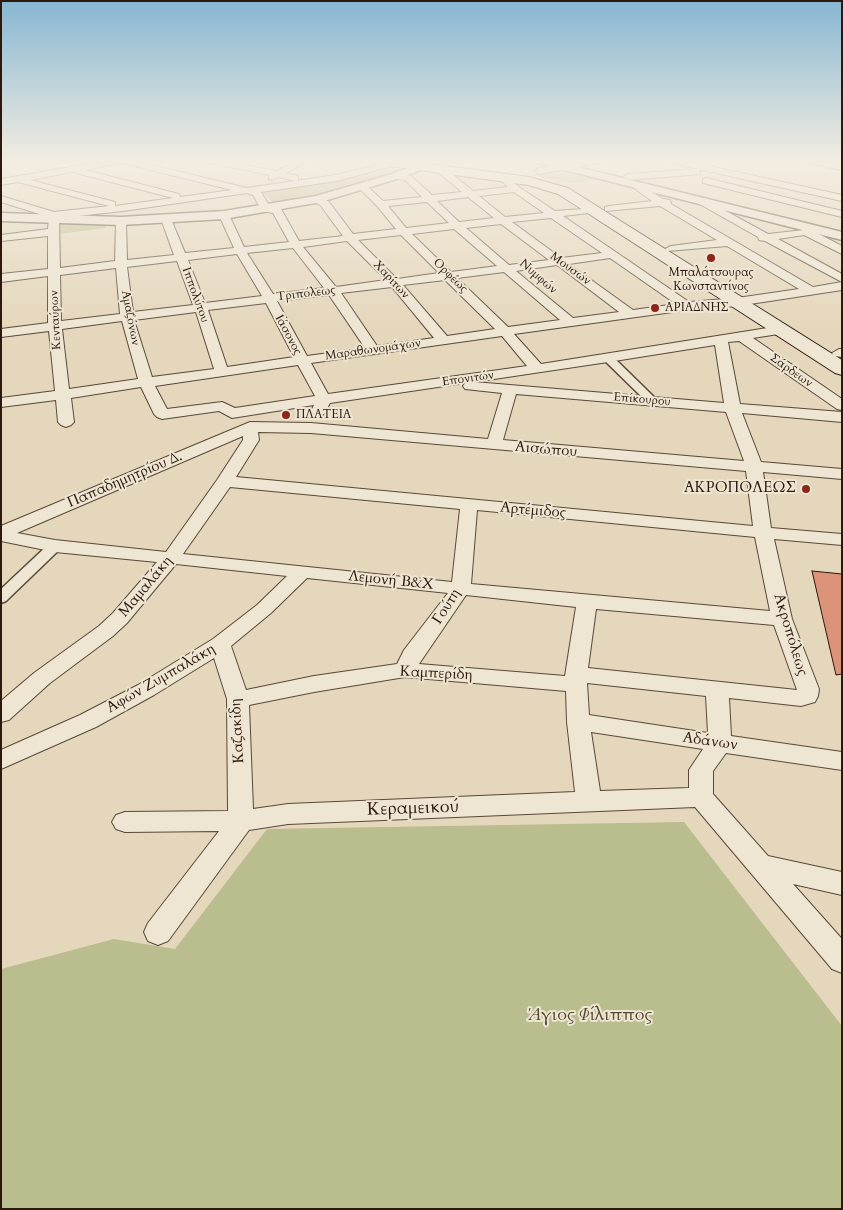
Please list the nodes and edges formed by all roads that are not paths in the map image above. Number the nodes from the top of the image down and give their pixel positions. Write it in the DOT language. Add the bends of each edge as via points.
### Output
graph roads {
  1 [pos="57,216"];
  2 [pos="208,216"];
  3 [pos="225,216"];
  4 [pos="280,216"];
  5 [pos="334,216"];
  6 [pos="391,216"];
  7 [pos="446,216"];
  8 [pos="499,216"];
  9 [pos="540,216"];
  10 [pos="554,216"];
  11 [pos="613,216"];
  12 [pos="614,216"];
  13 [pos="685,216"];
  14 [pos="727,216"];
  15 [pos="758,216"];
  16 [pos="1,217"];
  17 [pos="53,217"];
  18 [pos="202,217"];
  19 [pos="166,219"];
  20 [pos="121,221"];
  21 [pos="504,221"];
  22 [pos="456,226"];
  23 [pos="812,231"];
  24 [pos="52,232"];
  25 [pos="404,232"];
  26 [pos="842,236"];
  27 [pos="765,237"];
  28 [pos="1,238"];
  29 [pos="350,238"];
  30 [pos="728,242"];
  31 [pos="296,245"];
  32 [pos="672,249"];
  33 [pos="842,251"];
  34 [pos="241,252"];
  35 [pos="611,255"];
  36 [pos="182,258"];
  37 [pos="559,262"];
  38 [pos="121,265"];
  39 [pos="507,268"];
  40 [pos="53,272"];
  41 [pos="450,276"];
  42 [pos="1,278"];
  43 [pos="842,279"];
  44 [pos="395,283"];
  45 [pos="842,286"];
  46 [pos="333,291"];
  47 [pos="811,291"];
  48 [pos="269,299"];
  49 [pos="745,301"];
  50 [pos="687,306"];
  51 [pos="201,308"];
  52 [pos="630,314"];
  53 [pos="128,318"];
  54 [pos="571,323"];
  55 [pos="55,326"];
  56 [pos="780,330"];
  57 [pos="1,333"];
  58 [pos="506,333"];
  59 [pos="741,336"];
  60 [pos="721,339"];
  61 [pos="444,341"];
  62 [pos="373,350"];
  63 [pos="608,358"];
  64 [pos="841,358"];
  65 [pos="301,361"];
  66 [pos="537,368"];
  67 [pos="222,372"];
  68 [pos="146,382"];
  69 [pos="443,383"];
  70 [pos="510,390"];
  71 [pos="62,394"];
  72 [pos="324,400"];
  73 [pos="651,400"];
  74 [pos="1,403"];
  75 [pos="842,406"];
  76 [pos="732,409"];
  77 [pos="158,410"];
  78 [pos="842,416"];
  79 [pos="66,422"];
  80 [pos="250,427"];
  81 [pos="311,428"];
  82 [pos="494,445"];
  83 [pos="754,466"];
  84 [pos="842,474"];
  85 [pos="225,481"];
  86 [pos="469,505"];
  87 [pos="763,532"];
  88 [pos="1,534"];
  89 [pos="842,540"];
  90 [pos="55,546"];
  91 [pos="171,558"];
  92 [pos="303,572"];
  93 [pos="461,588"];
  94 [pos="1,598"];
  95 [pos="587,602"];
  96 [pos="782,619"];
  97 [pos="220,644"];
  98 [pos="405,670"];
  99 [pos="576,679"];
  100 [pos="717,688"];
  101 [pos="238,699"];
  102 [pos="1,714"];
  103 [pos="578,722"];
  104 [pos="720,743"];
  105 [pos="1,760"];
  106 [pos="842,761"];
  107 [pos="701,797"];
  108 [pos="589,802"];
  109 [pos="241,821"];
  110 [pos="125,822"];
  111 [pos="759,865"];
  112 [pos="842,884"];
  113 [pos="158,932"];
  114 [pos="842,960"];
  1 -- 17 [label="street"];
  2 -- 18 [label="street"];
  3 -- 34 [label="street, Ιάσονος"];
  4 -- 31 [label="street"];
  5 -- 29 [label="street, Χαρίτων"];
  6 -- 25 [label="street, Ορφέως"];
  7 -- 22 [label="street, Νυμφών"];
  8 -- 21 [label="street, Μουσών"];
  9 -- 21 [label="street"];
  10 -- 35 [label="street"];
  11 -- 49 [label="main road"];
  12 -- 32 [label="main road"];
  13 -- 30 [label="street"];
  14 -- 27 [label="street"];
  15 -- 23 [label="street"];
  16 -- 17 [label="street"];
  17 -- 20 [label="street"];
  17 -- 24 [label="street, Κενταύρων"];
  18 -- 19 [label="street"];
  19 -- 20 [label="street"];
  19 -- 36 [label="street, Ιππολύτου"];
  20 -- 38 [label="street, Αμαζόνων"];
  21 -- 22 [label="street"];
  21 -- 37 [label="street, Μουσών"];
  22 -- 25 [label="street"];
  22 -- 39 [label="street, Νυμφών"];
  23 -- 26 [label="street"];
  23 -- 27 [label="street"];
  23 -- 33 [label="street"];
  24 -- 28 [label="street"];
  24 -- 40 [label="street, Κενταύρων"];
  25 -- 29 [label="street"];
  25 -- 41 [label="street, Ορφέως"];
  27 -- 30 [label="street"];
  27 -- 43 [label="street"];
  29 -- 31 [label="street"];
  29 -- 44 [label="street, Χαρίτων"];
  30 -- 32 [label="street"];
  30 -- 47 [label="street"];
  31 -- 34 [label="street"];
  31 -- 46 [label="street"];
  32 -- 49 [label="main road"];
  34 -- 36 [label="street"];
  34 -- 48 [label="street, Ιάσονος"];
  35 -- 37 [label="street, Τριπόλεως"];
  35 -- 50 [label="street"];
  36 -- 38 [label="street"];
  36 -- 51 [label="street, Ιππολύτου"];
  37 -- 39 [label="street, Τριπόλεως"];
  37 -- 52 [label="street, Μουσών"];
  38 -- 40 [label="street"];
  38 -- 53 [label="street, Αμαζόνων"];
  39 -- 41 [label="street, Τριπόλεως"];
  39 -- 54 [label="street, Νυμφών"];
  40 -- 42 [label="street"];
  40 -- 55 [label="street, Κενταύρων"];
  41 -- 44 [label="street, Τριπόλεως"];
  41 -- 58 [label="street, Ορφέως"];
  44 -- 46 [label="street, Τριπόλεως"];
  44 -- 61 [label="street, Χαρίτων"];
  45 -- 47 [label="street, Μαραθωνομάχων"];
  46 -- 48 [label="street, Τριπόλεως"];
  46 -- 62 [label="street"];
  47 -- 49 [label="street, Μαραθωνομάχων"];
  48 -- 51 [label="street, Τριπόλεως"];
  48 -- 65 [label="street, Ιάσονος"];
  49 -- 50 [label="street, Μαραθωνομάχων"];
  49 -- 56 [label="main road"];
  49 -- 64 [label="main road"];
  50 -- 52 [label="street, Μαραθωνομάχων"];
  51 -- 53 [label="street, Τριπόλεως"];
  51 -- 67 [label="street, Ιππολύτου"];
  52 -- 54 [label="street, Μαραθωνομάχων"];
  53 -- 55 [label="street, Τριπόλεως"];
  53 -- 68 [label="street, Αμαζόνων"];
  54 -- 58 [label="street, Μαραθωνομάχων"];
  55 -- 57 [label="street, Τριπόλεως"];
  55 -- 71 [label="street, Κενταύρων"];
  56 -- 59 [label="street, Επονιτών"];
  56 -- 64 [label="main road"];
  58 -- 61 [label="street, Μαραθωνομάχων"];
  58 -- 66 [label="street, Ορφέως"];
  59 -- 60 [label="street, Επονιτών"];
  59 -- 75 [label="street, Σάρδεων"];
  60 -- 63 [label="street, Επονιτών"];
  60 -- 76 [label="street, Ακροπόλεως"];
  61 -- 62 [label="street, Μαραθωνομάχων"];
  62 -- 65 [label="street, Μαραθωνομάχων"];
  63 -- 66 [label="street, Επονιτών"];
  63 -- 73 [label="street"];
  65 -- 67 [label="street, Μαραθωνομάχων"];
  65 -- 72 [label="street, Ιάσονος"];
  66 -- 69 [label="street, Επονιτών"];
  67 -- 68 [label="street, Μαραθωνομάχων"];
  68 -- 71 [label="street, Μαραθωνομάχων"];
  68 -- 77 [label="street, Αμαζόνων"];
  69 -- 70 [label="street, Επίκουρου"];
  69 -- 72 [label="street, Επονιτών"];
  70 -- 73 [label="street, Επίκουρου"];
  70 -- 82 [label="street"];
  71 -- 74 [label="street, Μαραθωνομάχων"];
  71 -- 79 [label="street, Κενταύρων"];
  72 -- 77 [label="street, Επονιτών" via="232,412 222,406 162,414"];
  72 -- 81 [label="street"];
  73 -- 76 [label="street, Επίκουρου"];
  76 -- 78 [label="street, Επίκουρου"];
  76 -- 83 [label="street, Ακροπόλεως"];
  80 -- 81 [label="street, Αισώπου"];
  80 -- 85 [label="street, Μαμαλάκη" via="251,440"];
  80 -- 88 [label="street, Παπαδημητρίου Δ."];
  81 -- 82 [label="street, Αισώπου"];
  82 -- 83 [label="street, Αισώπου"];
  83 -- 84 [label="street, Αισώπου"];
  83 -- 87 [label="street, Ακροπόλεως"];
  85 -- 86 [label="street, Αρτέμιδος"];
  85 -- 91 [label="street, Μαμαλάκη"];
  86 -- 87 [label="street, Αρτέμιδος"];
  86 -- 93 [label="street, Γούτη"];
  87 -- 89 [label="street, Αρτέμιδος"];
  87 -- 96 [label="street, Ακροπόλεως"];
  88 -- 90 [label="street, Λεμονή Β&Χ"];
  90 -- 91 [label="street, Λεμονή Β&Χ"];
  90 -- 94 [label="street"];
  91 -- 92 [label="street, Λεμονή Β&Χ"];
  91 -- 102 [label="street, Μαμαλάκη" via="106,632 42,678"];
  92 -- 93 [label="street, Λεμονή Β&Χ"];
  92 -- 97 [label="street, Αφών Ζυμπαλάκη"];
  93 -- 95 [label="street, Λεμονή Β&Χ"];
  93 -- 98 [label="street, Γούτη" via="412,655"];
  95 -- 96 [label="street, Λεμονή Β&Χ"];
  95 -- 99 [label="street"];
  96 -- 100 [label="street, Ακροπόλεως" via="808,689 807,696 801,698"];
  97 -- 101 [label="street, Καζακίδη"];
  97 -- 105 [label="street, Αφών Ζυμπαλάκη" via="146,690"];
  98 -- 99 [label="street, Καμπερίδη"];
  98 -- 101 [label="street, Καμπερίδη"];
  99 -- 100 [label="street, Καμπερίδη"];
  99 -- 103 [label="street"];
  100 -- 104 [label="street"];
  101 -- 109 [label="street, Καζακίδη"];
  103 -- 104 [label="street, Αδάνων"];
  103 -- 108 [label="street"];
  104 -- 106 [label="street, Αδάνων"];
  104 -- 107 [label="street" via="700,770"];
  107 -- 108 [label="street, Κεραμεικού"];
  107 -- 111 [label="street"];
  108 -- 109 [label="street, Κεραμεικού" via="288,814"];
  109 -- 110 [label="street, Κεραμεικού"];
  109 -- 113 [label="street"];
  111 -- 112 [label="street"];
  111 -- 114 [label="street"];
}
